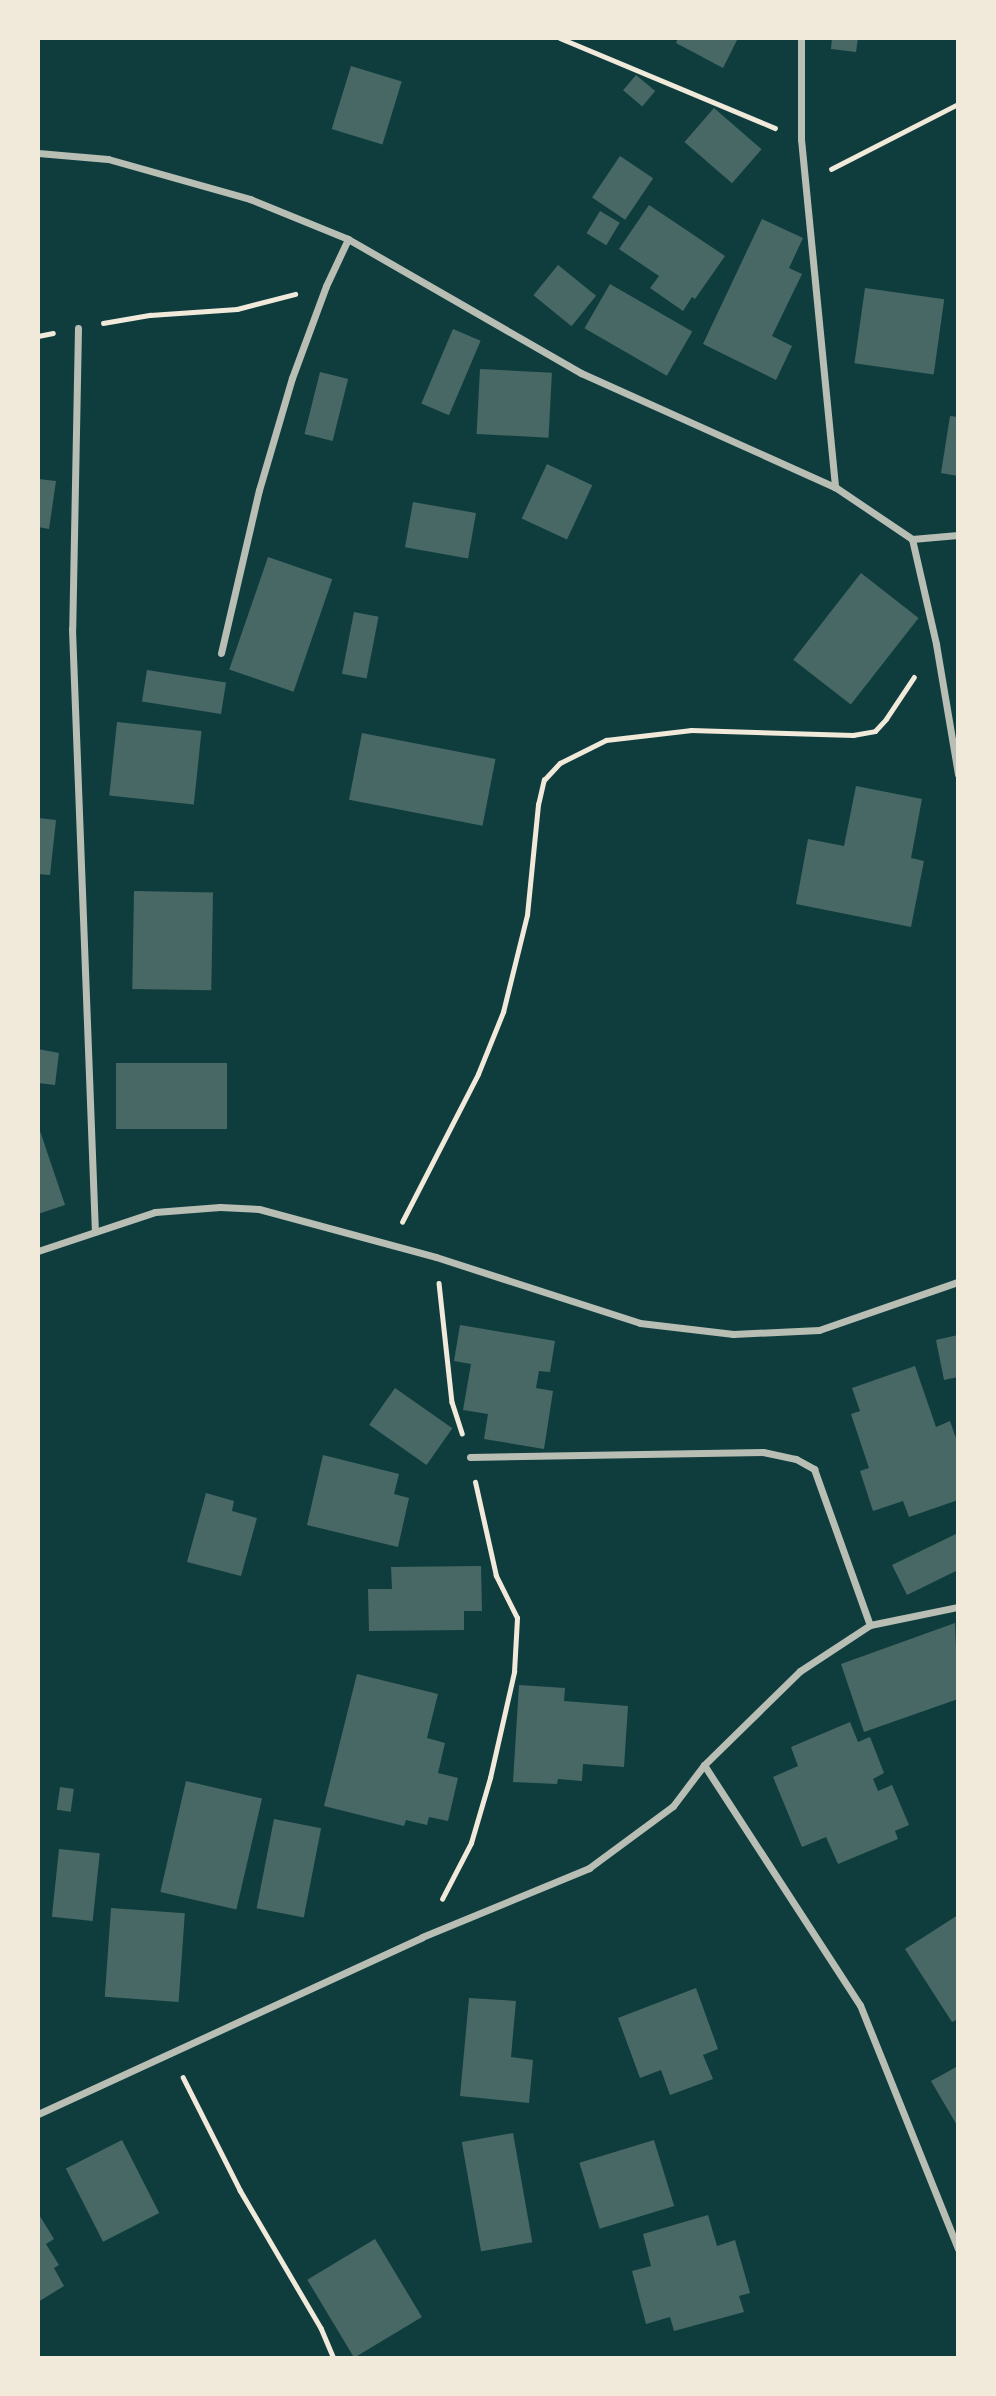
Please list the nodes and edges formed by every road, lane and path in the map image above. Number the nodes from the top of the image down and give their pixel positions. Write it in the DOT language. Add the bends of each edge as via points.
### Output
graph roads {
  1 [pos="560,38"];
  2 [pos="801,38"];
  3 [pos="957,104"];
  4 [pos="801,139"];
  5 [pos="38,153"];
  6 [pos="805,183"];
  7 [pos="348,239"];
  8 [pos="326,286"];
  9 [pos="78,328"];
  10 [pos="38,336"];
  11 [pos="835,487"];
  12 [pos="957,535"];
  13 [pos="912,538"];
  14 [pos="936,644"];
  15 [pos="221,653"];
  16 [pos="957,774"];
  17 [pos="95,1232"];
  18 [pos="391,1244"];
  19 [pos="38,1251"];
  20 [pos="436,1257"];
  21 [pos="957,1282"];
  22 [pos="470,1457"];
  23 [pos="957,1607"];
  24 [pos="870,1625"];
  25 [pos="704,1765"];
  26 [pos="422,1937"];
  27 [pos="171,2054"];
  28 [pos="38,2114"];
  29 [pos="957,2249"];
  30 [pos="334,2357"];
  1 -- 4 [label="path"];
  2 -- 4 [label="street"];
  3 -- 6 [label="path"];
  4 -- 6 [label="street"];
  5 -- 7 [label="street" via="108,159 250,200"];
  6 -- 11 [label="street"];
  7 -- 8 [label="street"];
  7 -- 11 [label="street" via="581,373"];
  8 -- 9 [label="path" via="237,309 150,314"];
  8 -- 15 [label="street" via="292,378 259,490"];
  9 -- 10 [label="path"];
  9 -- 17 [label="street" via="72,629"];
  11 -- 13 [label="street"];
  12 -- 13 [label="street"];
  13 -- 14 [label="street"];
  14 -- 16 [label="street"];
  14 -- 18 [label="path" via="874,731 853,735 691,730 606,740 560,762 544,780 538,805 527,915 503,1012 478,1074"];
  17 -- 18 [label="street" via="155,1212 259,1209"];
  17 -- 19 [label="street"];
  18 -- 20 [label="street"];
  20 -- 21 [label="street" via="640,1323 733,1334 819,1330"];
  20 -- 22 [label="path" via="452,1402"];
  22 -- 24 [label="street" via="763,1452 796,1459 814,1469"];
  22 -- 26 [label="path" via="496,1576 517,1618 514,1672 471,1843"];
  23 -- 24 [label="street"];
  24 -- 25 [label="street" via="800,1671"];
  25 -- 26 [label="street" via="673,1806 589,1868"];
  25 -- 29 [label="street" via="860,2005"];
  26 -- 27 [label="street"];
  27 -- 28 [label="street"];
  27 -- 30 [label="path" via="240,2190"];
}
